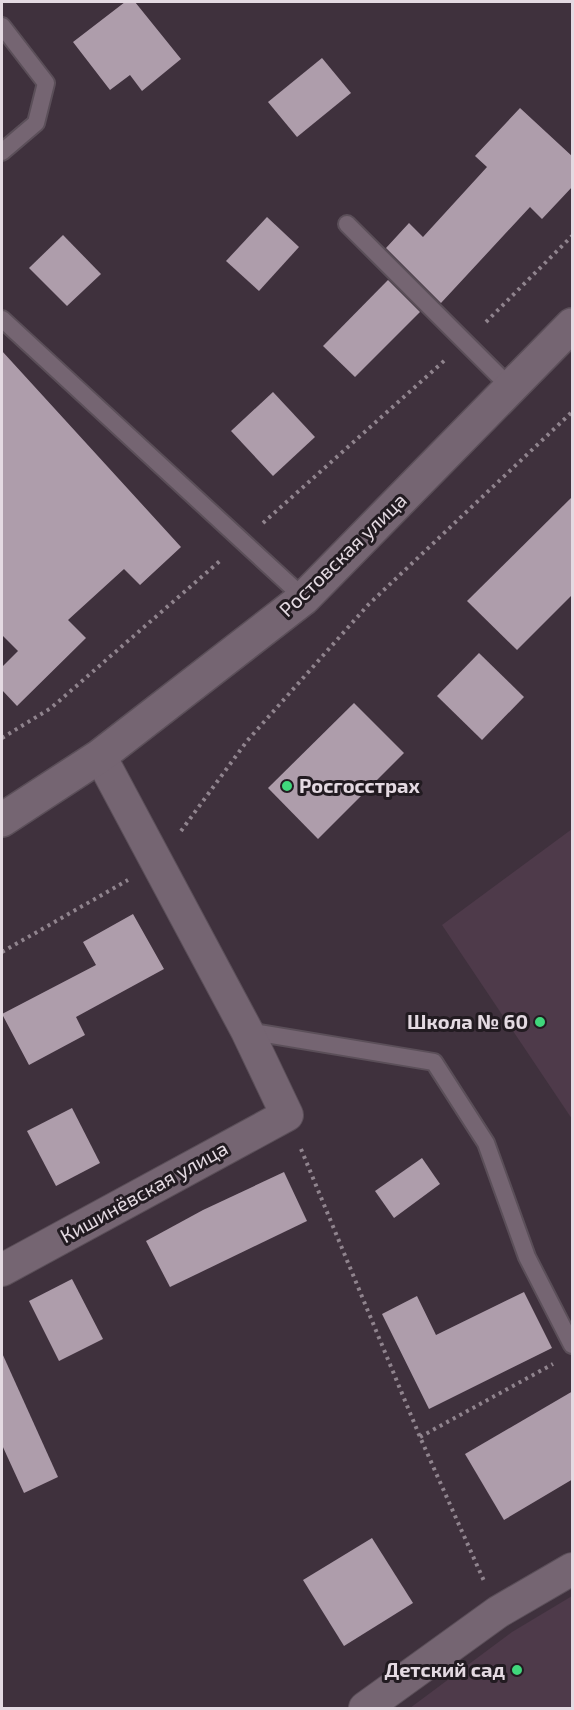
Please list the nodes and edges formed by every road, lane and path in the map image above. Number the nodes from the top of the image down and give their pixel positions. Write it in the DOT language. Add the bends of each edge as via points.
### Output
graph roads {
  1 [pos="2,26"];
  2 [pos="2,152"];
  3 [pos="346,224"];
  4 [pos="573,236"];
  5 [pos="2,319"];
  6 [pos="573,325"];
  7 [pos="466,341"];
  8 [pos="511,388"];
  9 [pos="573,412"];
  10 [pos="243,541"];
  11 [pos="304,598"];
  12 [pos="2,738"];
  13 [pos="100,756"];
  14 [pos="2,820"];
  15 [pos="157,864"];
  16 [pos="2,952"];
  17 [pos="247,1031"];
  18 [pos="287,1115"];
  19 [pos="2,1270"];
  20 [pos="573,1345"];
  21 [pos="562,1359"];
  22 [pos="420,1437"];
  23 [pos="573,1569"];
  24 [pos="498,1612"];
  25 [pos="365,1708"];
  1 -- 2 [label="lane" via="46,83 36,123"];
  3 -- 7 [label="lane"];
  4 -- 7 [label="path"];
  5 -- 10 [label="lane"];
  6 -- 8 [label="street, Ростовская улица"];
  7 -- 8 [label="lane"];
  7 -- 10 [label="path"];
  8 -- 11 [label="street, Ростовская улица"];
  9 -- 15 [label="path" via="368,605 247,741"];
  10 -- 11 [label="lane"];
  10 -- 12 [label="path" via="51,708"];
  11 -- 13 [label="street, Ростовская улица"];
  13 -- 14 [label="street, Ростовская улица"];
  13 -- 15 [label="street"];
  15 -- 16 [label="path"];
  15 -- 17 [label="street"];
  17 -- 18 [label="street"];
  17 -- 20 [label="lane" via="434,1062 486,1143 527,1257"];
  18 -- 19 [label="street, Кишинёвская улица"];
  18 -- 22 [label="path"];
  21 -- 22 [label="path"];
  22 -- 24 [label="path"];
  23 -- 24 [label="street"];
  24 -- 25 [label="street"];
}
